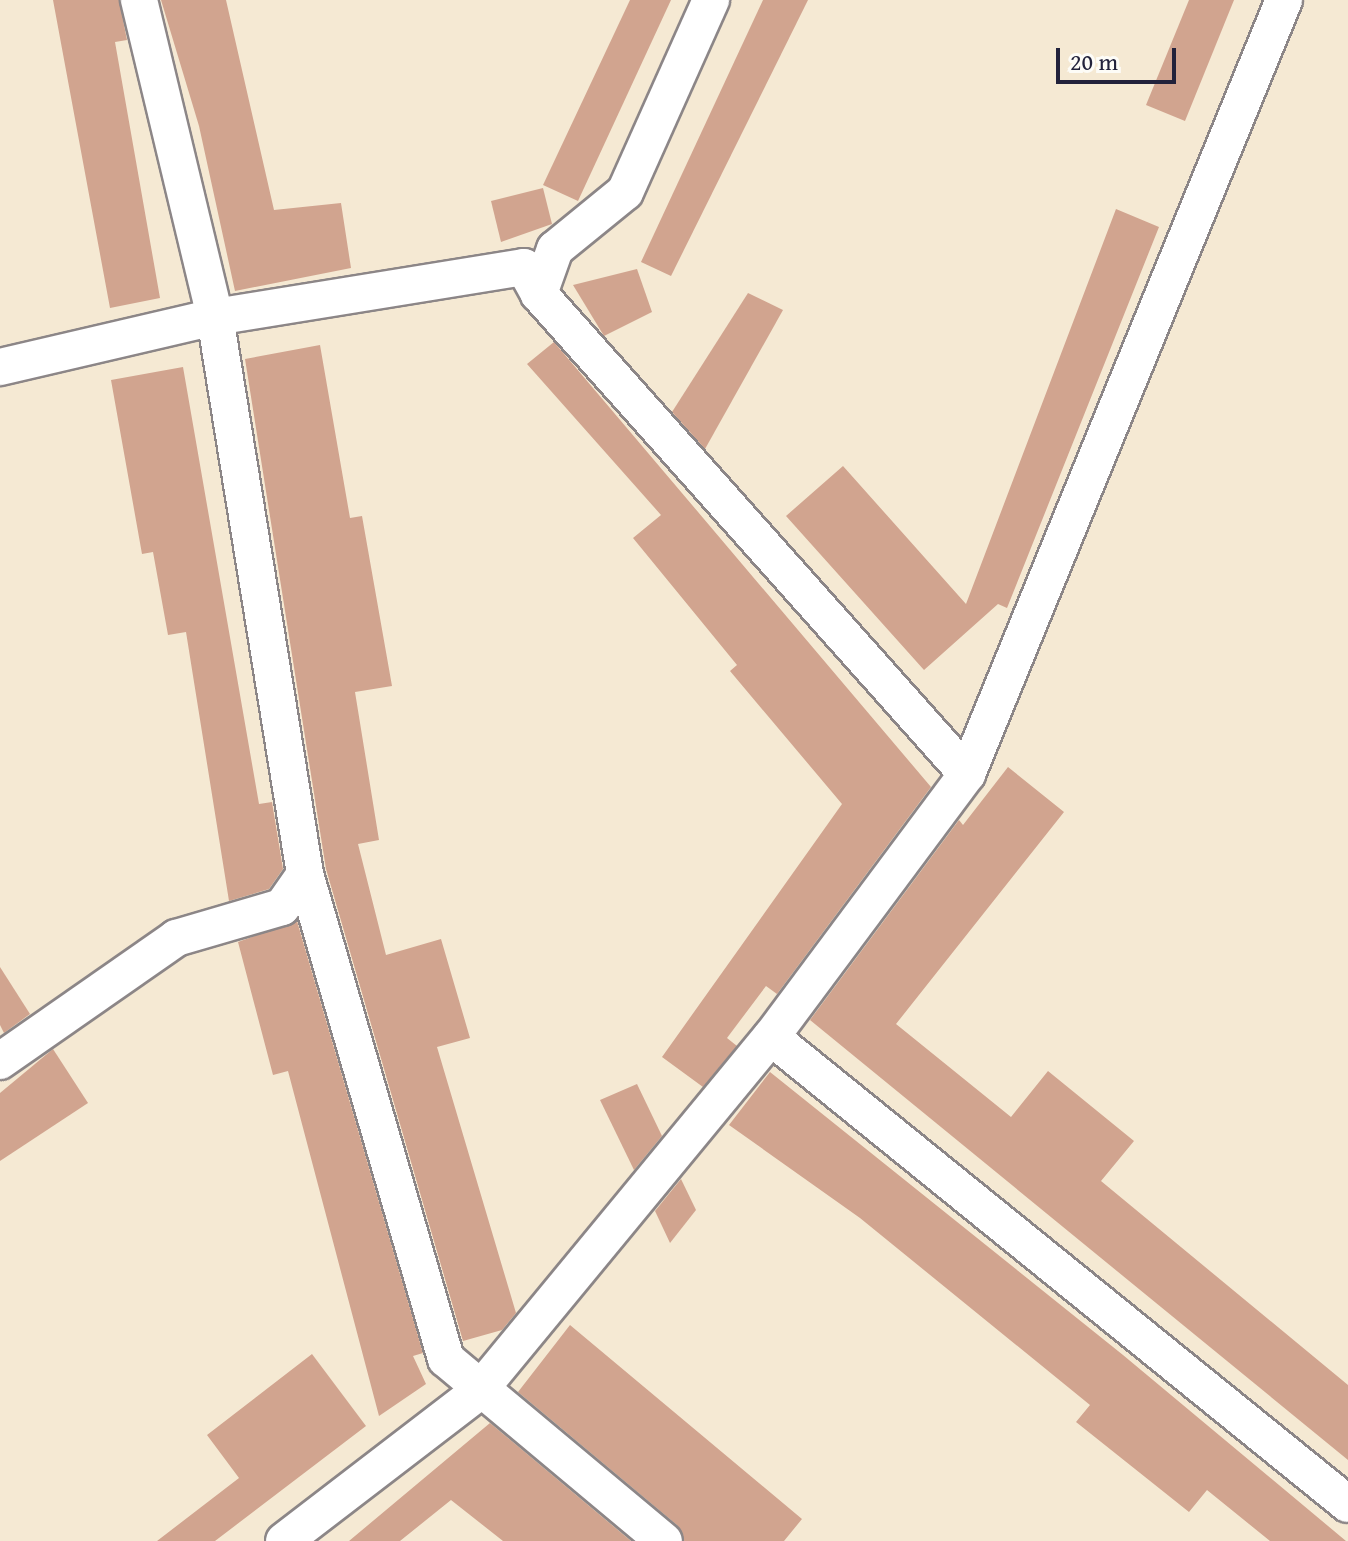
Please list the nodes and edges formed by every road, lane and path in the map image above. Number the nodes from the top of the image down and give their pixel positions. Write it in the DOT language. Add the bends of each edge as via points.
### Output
graph roads {
  1 [pos="139,0"];
  2 [pos="711,0"];
  3 [pos="1284,0"];
  4 [pos="539,294"];
  5 [pos="215,317"];
  6 [pos="0,367"];
  7 [pos="967,774"];
  8 [pos="305,874"];
  9 [pos="771,1037"];
  10 [pos="0,1061"];
  11 [pos="478,1392"];
  12 [pos="1348,1504"];
  13 [pos="284,1541"];
  14 [pos="664,1541"];
  1 -- 5 [label="street"];
  2 -- 4 [label="street" via="625,192 555,249"];
  3 -- 7 [label="street"];
  4 -- 5 [label="street" via="524,267"];
  4 -- 7 [label="street"];
  5 -- 6 [label="street"];
  5 -- 8 [label="street"];
  7 -- 9 [label="street"];
  8 -- 10 [label="street" via="282,907 176,938"];
  8 -- 11 [label="street" via="446,1359"];
  9 -- 11 [label="street"];
  9 -- 12 [label="street"];
  11 -- 13 [label="street"];
  11 -- 14 [label="street"];
}
